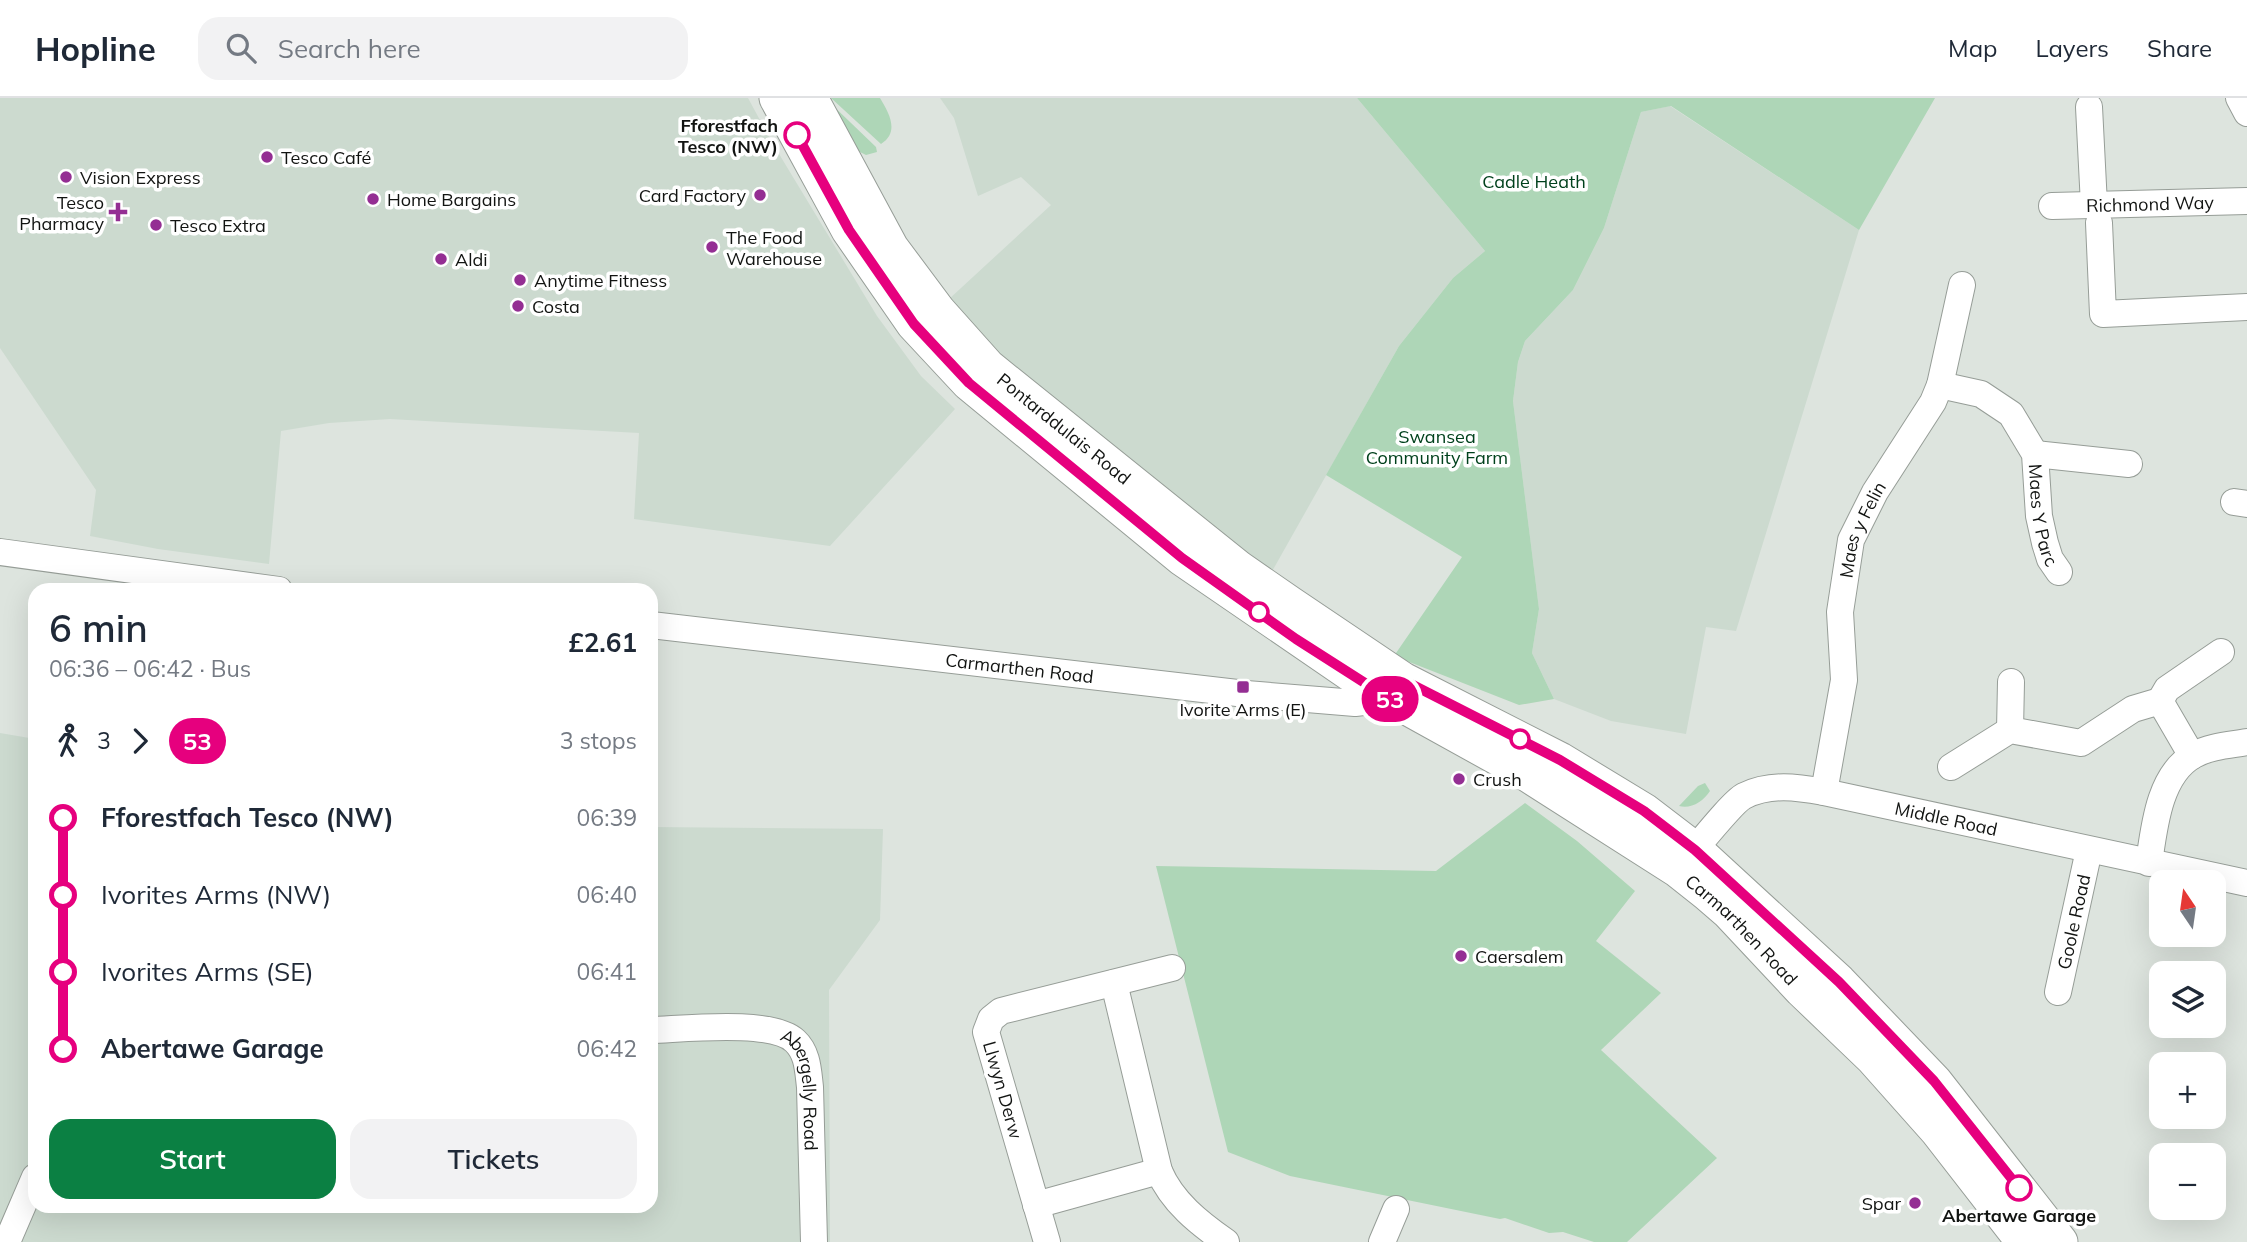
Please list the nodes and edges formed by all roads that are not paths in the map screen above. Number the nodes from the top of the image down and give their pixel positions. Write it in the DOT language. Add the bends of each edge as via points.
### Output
graph roads {
  1 [pos="777,98"];
  2 [pos="810,98"];
  3 [pos="2239,98"];
  4 [pos="2089,107"];
  5 [pos="2247,113"];
  6 [pos="2247,201"];
  7 [pos="2052,206"];
  8 [pos="2097,214"];
  9 [pos="1962,285"];
  10 [pos="2247,307"];
  11 [pos="1940,385"];
  12 [pos="2035,454"];
  13 [pos="2129,464"];
  14 [pos="0,552"];
  15 [pos="2059,572"];
  16 [pos="228,583"];
  17 [pos="658,626"];
  18 [pos="2221,652"];
  19 [pos="2011,682"];
  20 [pos="1396,690"];
  21 [pos="2160,701"];
  22 [pos="2010,730"];
  23 [pos="2247,742"];
  24 [pos="2192,756"];
  25 [pos="1951,767"];
  26 [pos="1824,792"];
  27 [pos="2089,850"];
  28 [pos="1686,860"];
  29 [pos="2149,863"];
  30 [pos="2247,883"];
  31 [pos="1172,968"];
  32 [pos="1114,983"];
  33 [pos="2058,992"];
  34 [pos="658,1030"];
  35 [pos="1159,1171"];
  36 [pos="28,1193"];
  37 [pos="1036,1205"];
  38 [pos="1396,1209"];
  39 [pos="7,1242"];
  40 [pos="814,1242"];
  41 [pos="1047,1242"];
  42 [pos="1226,1242"];
  43 [pos="1382,1242"];
  44 [pos="2024,1242"];
  45 [pos="2060,1242"];
  1 -- 20 [label="main road, Pontarddulais Road" via="849,230 914,324 969,383 1182,558 1296,639"];
  2 -- 20 [label="main road, Pontarddulais Road" via="891,247 938,311 988,367"];
  3 -- 5 [label="street"];
  4 -- 8 [label="street"];
  6 -- 8 [label="street, Richmond Way"];
  7 -- 8 [label="street, Richmond Way"];
  8 -- 10 [label="street" via="2103,314"];
  9 -- 11 [label="street, Maes y Felin"];
  11 -- 12 [label="street, Maes Y Parc" via="1981,394 2011,414"];
  11 -- 26 [label="street, Maes y Felin" via="1851,540 1840,612 1844,680"];
  12 -- 13 [label="street, Maes Y Parc"];
  12 -- 15 [label="street, Maes Y Parc" via="2039,516 2050,559"];
  14 -- 16 [label="street"];
  17 -- 20 [label="street, Carmarthen Road" via="1355,704"];
  18 -- 21 [label="street" via="2167,689"];
  19 -- 22 [label="street"];
  20 -- 28 [label="main road, Carmarthen Road" via="1526,773"];
  21 -- 22 [label="street" via="2133,709 2081,743"];
  21 -- 24 [label="street"];
  22 -- 25 [label="street"];
  23 -- 24 [label="street"];
  24 -- 29 [label="street" via="2173,776 2160,800"];
  26 -- 27 [label="street, Middle Road"];
  26 -- 28 [label="street, Middle Road" via="1783,786 1741,796"];
  27 -- 29 [label="street, Middle Road"];
  27 -- 33 [label="street, Goole Road"];
  28 -- 44 [label="main road, Carmarthen Road" via="1728,912 1873,1058 1937,1130"];
  28 -- 45 [label="main road, Carmarthen Road" via="1839,982 1934,1081"];
  29 -- 30 [label="street, Middle Road"];
  31 -- 32 [label="street, Llwyn Derw"];
  32 -- 35 [label="street"];
  32 -- 37 [label="street, Llwyn Derw" via="1001,1011 986,1032"];
  34 -- 40 [label="street, Abergelly Road" via="759,1028 797,1042 808,1066 810,1087"];
  35 -- 37 [label="street"];
  35 -- 42 [label="street" via="1180,1203"];
  36 -- 39 [label="street"];
  37 -- 41 [label="street, Llwyn Derw"];
  38 -- 43 [label="street"];
}
